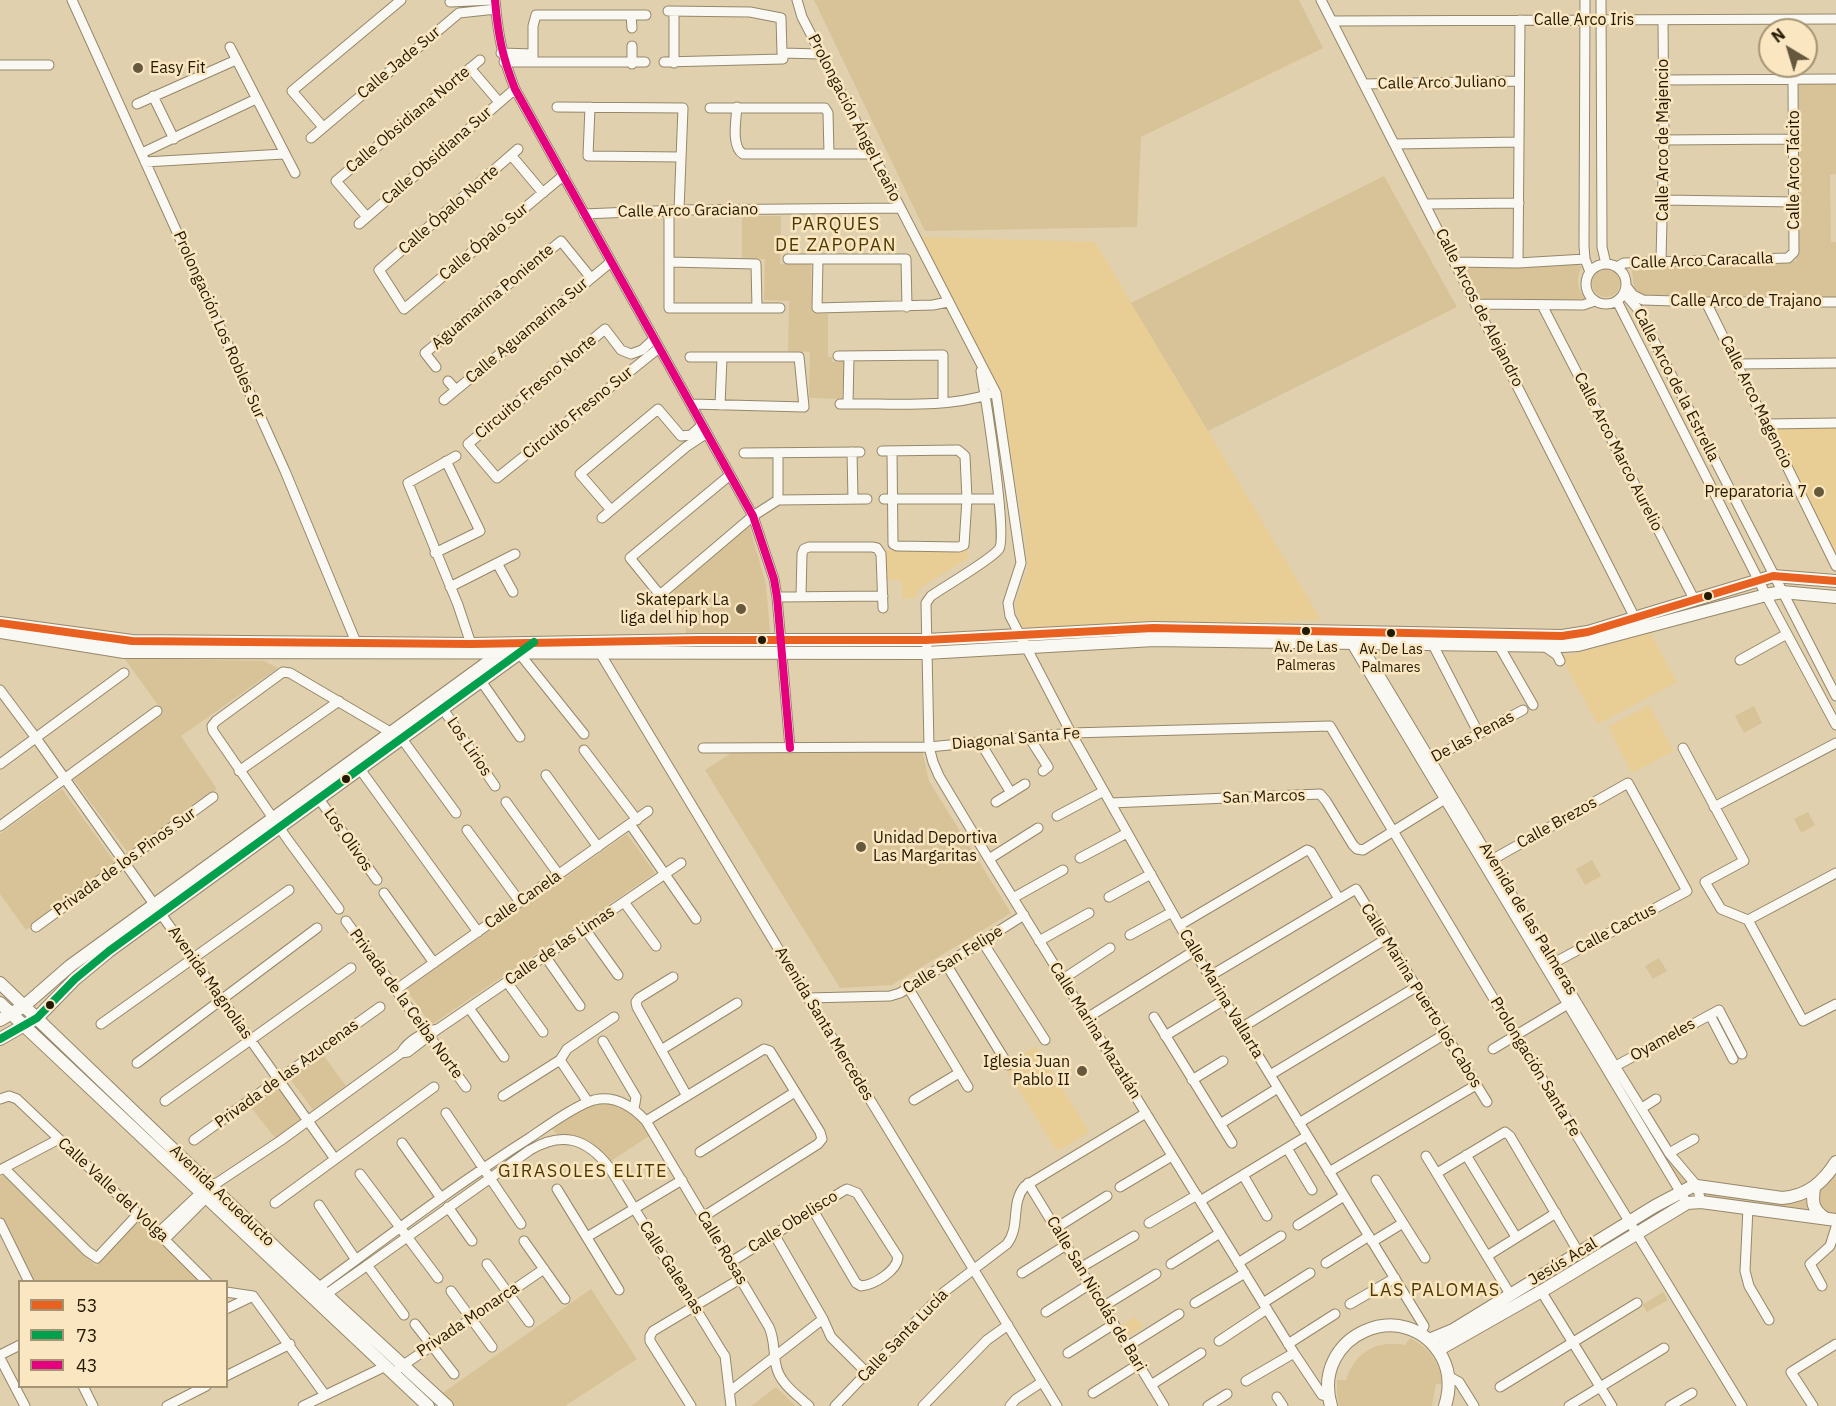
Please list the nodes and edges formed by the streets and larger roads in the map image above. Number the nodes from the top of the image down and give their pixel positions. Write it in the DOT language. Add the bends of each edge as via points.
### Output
graph roads {
  1 [pos="72,0"];
  2 [pos="401,0"];
  3 [pos="797,0"];
  4 [pos="1321,0"];
  5 [pos="1585,0"];
  6 [pos="1601,0"];
  7 [pos="449,1"];
  8 [pos="494,3"];
  9 [pos="459,13"];
  10 [pos="631,15"];
  11 [pos="646,15"];
  12 [pos="1836,19"];
  13 [pos="1520,20"];
  14 [pos="1585,20"];
  15 [pos="1601,20"];
  16 [pos="1663,20"];
  17 [pos="1332,21"];
  18 [pos="632,28"];
  19 [pos="632,46"];
  20 [pos="230,47"];
  21 [pos="782,53"];
  22 [pos="821,54"];
  23 [pos="503,58"];
  24 [pos="533,58"];
  25 [pos="236,60"];
  26 [pos="480,60"];
  27 [pos="645,62"];
  28 [pos="664,63"];
  29 [pos="674,63"];
  30 [pos="632,64"];
  31 [pos="0,65"];
  32 [pos="49,65"];
  33 [pos="470,68"];
  34 [pos="1793,79"];
  35 [pos="1836,79"];
  36 [pos="1664,80"];
  37 [pos="1519,81"];
  38 [pos="1364,84"];
  39 [pos="515,89"];
  40 [pos="153,96"];
  41 [pos="256,99"];
  42 [pos="499,102"];
  43 [pos="137,104"];
  44 [pos="557,107"];
  45 [pos="590,107"];
  46 [pos="737,107"];
  47 [pos="710,108"];
  48 [pos="323,127"];
  49 [pos="310,138"];
  50 [pos="174,139"];
  51 [pos="1794,139"];
  52 [pos="1664,140"];
  53 [pos="1519,142"];
  54 [pos="1395,144"];
  55 [pos="284,154"];
  56 [pos="829,154"];
  57 [pos="872,154"];
  58 [pos="144,158"];
  59 [pos="681,158"];
  60 [pos="295,173"];
  61 [pos="564,175"];
  62 [pos="543,193"];
  63 [pos="1663,200"];
  64 [pos="1795,202"];
  65 [pos="1519,203"];
  66 [pos="1426,204"];
  67 [pos="900,208"];
  68 [pos="680,210"];
  69 [pos="669,212"];
  70 [pos="584,214"];
  71 [pos="367,217"];
  72 [pos="359,224"];
  73 [pos="1788,258"];
  74 [pos="788,259"];
  75 [pos="818,259"];
  76 [pos="1585,259"];
  77 [pos="1661,260"];
  78 [pos="611,262"];
  79 [pos="669,262"];
  80 [pos="1455,262"];
  81 [pos="1518,263"];
  82 [pos="1606,264"];
  83 [pos="1617,267"];
  84 [pos="1590,272"];
  85 [pos="591,278"];
  86 [pos="1625,290"];
  87 [pos="1595,301"];
  88 [pos="1617,301"];
  89 [pos="948,302"];
  90 [pos="1836,302"];
  91 [pos="1706,303"];
  92 [pos="1477,304"];
  93 [pos="1542,305"];
  94 [pos="907,307"];
  95 [pos="780,308"];
  96 [pos="404,309"];
  97 [pos="757,309"];
  98 [pos="654,339"];
  99 [pos="659,348"];
  100 [pos="838,356"];
  101 [pos="849,356"];
  102 [pos="690,357"];
  103 [pos="722,358"];
  104 [pos="979,362"];
  105 [pos="1836,363"];
  106 [pos="1737,364"];
  107 [pos="436,367"];
  108 [pos="448,381"];
  109 [pos="456,390"];
  110 [pos="996,393"];
  111 [pos="985,396"];
  112 [pos="444,400"];
  113 [pos="943,402"];
  114 [pos="691,404"];
  115 [pos="720,405"];
  116 [pos="1836,423"];
  117 [pos="1767,424"];
  118 [pos="705,429"];
  119 [pos="744,453"];
  120 [pos="778,453"];
  121 [pos="456,456"];
  122 [pos="446,461"];
  123 [pos="730,475"];
  124 [pos="497,478"];
  125 [pos="853,499"];
  126 [pos="867,499"];
  127 [pos="888,499"];
  128 [pos="967,499"];
  129 [pos="998,499"];
  130 [pos="778,500"];
  131 [pos="611,510"];
  132 [pos="753,516"];
  133 [pos="602,518"];
  134 [pos="1002,541"];
  135 [pos="1019,541"];
  136 [pos="435,553"];
  137 [pos="515,554"];
  138 [pos="497,563"];
  139 [pos="1836,566"];
  140 [pos="1773,576"];
  141 [pos="1758,579"];
  142 [pos="1836,581"];
  143 [pos="450,586"];
  144 [pos="513,592"];
  145 [pos="1782,592"];
  146 [pos="1766,595"];
  147 [pos="801,596"];
  148 [pos="883,596"];
  149 [pos="777,597"];
  150 [pos="1836,597"];
  151 [pos="1694,599"];
  152 [pos="883,608"];
  153 [pos="1635,618"];
  154 [pos="0,623"];
  155 [pos="0,632"];
  156 [pos="1787,634"];
  157 [pos="1020,635"];
  158 [pos="1357,637"];
  159 [pos="782,640"];
  160 [pos="926,640"];
  161 [pos="1432,643"];
  162 [pos="471,644"];
  163 [pos="1498,644"];
  164 [pos="1542,645"];
  165 [pos="596,646"];
  166 [pos="216,647"];
  167 [pos="358,647"];
  168 [pos="517,648"];
  169 [pos="1026,648"];
  170 [pos="500,653"];
  171 [pos="783,654"];
  172 [pos="926,654"];
  173 [pos="1740,660"];
  174 [pos="1560,661"];
  175 [pos="124,672"];
  176 [pos="481,681"];
  177 [pos="0,690"];
  178 [pos="1834,692"];
  179 [pos="1820,696"];
  180 [pos="339,701"];
  181 [pos="1533,705"];
  182 [pos="443,709"];
  183 [pos="1523,710"];
  184 [pos="157,711"];
  185 [pos="1836,725"];
  186 [pos="1330,726"];
  187 [pos="1071,733"];
  188 [pos="584,734"];
  189 [pos="1479,734"];
  190 [pos="397,736"];
  191 [pos="520,737"];
  192 [pos="1029,737"];
  193 [pos="36,738"];
  194 [pos="980,742"];
  195 [pos="1836,743"];
  196 [pos="702,747"];
  197 [pos="929,747"];
  198 [pos="790,748"];
  199 [pos="1683,748"];
  200 [pos="584,750"];
  201 [pos="1,762"];
  202 [pos="1427,762"];
  203 [pos="357,765"];
  204 [pos="239,771"];
  205 [pos="1043,771"];
  206 [pos="546,775"];
  207 [pos="66,779"];
  208 [pos="1025,784"];
  209 [pos="495,786"];
  210 [pos="1104,791"];
  211 [pos="1011,793"];
  212 [pos="213,797"];
  213 [pos="319,799"];
  214 [pos="1445,800"];
  215 [pos="506,802"];
  216 [pos="996,802"];
  217 [pos="1111,803"];
  218 [pos="1714,807"];
  219 [pos="648,811"];
  220 [pos="456,813"];
  221 [pos="1057,816"];
  222 [pos="634,822"];
  223 [pos="276,823"];
  224 [pos="0,826"];
  225 [pos="1038,828"];
  226 [pos="467,830"];
  227 [pos="1393,831"];
  228 [pos="1127,833"];
  229 [pos="598,847"];
  230 [pos="1080,858"];
  231 [pos="989,859"];
  232 [pos="125,862"];
  233 [pos="1488,862"];
  234 [pos="681,863"];
  235 [pos="1063,870"];
  236 [pos="1836,873"];
  237 [pos="664,874"];
  238 [pos="1151,874"];
  239 [pos="559,875"];
  240 [pos="377,880"];
  241 [pos="289,890"];
  242 [pos="1687,891"];
  243 [pos="384,893"];
  244 [pos="1109,897"];
  245 [pos="1013,898"];
  246 [pos="1339,899"];
  247 [pos="520,902"];
  248 [pos="624,902"];
  249 [pos="158,909"];
  250 [pos="339,909"];
  251 [pos="1172,912"];
  252 [pos="1089,913"];
  253 [pos="1024,915"];
  254 [pos="696,919"];
  255 [pos="1748,920"];
  256 [pos="346,921"];
  257 [pos="1180,925"];
  258 [pos="36,927"];
  259 [pos="317,928"];
  260 [pos="585,929"];
  261 [pos="478,932"];
  262 [pos="1130,935"];
  263 [pos="1386,939"];
  264 [pos="1040,941"];
  265 [pos="982,942"];
  266 [pos="656,946"];
  267 [pos="106,947"];
  268 [pos="1110,948"];
  269 [pos="1194,951"];
  270 [pos="545,956"];
  271 [pos="193,959"];
  272 [pos="434,963"];
  273 [pos="946,964"];
  274 [pos="1549,965"];
  275 [pos="351,968"];
  276 [pos="618,975"];
  277 [pos="1210,976"];
  278 [pos="673,977"];
  279 [pos="53,979"];
  280 [pos="1063,979"];
  281 [pos="507,982"];
  282 [pos="0,983"];
  283 [pos="1416,987"];
  284 [pos="397,989"];
  285 [pos="909,989"];
  286 [pos="63,991"];
  287 [pos="808,998"];
  288 [pos="222,999"];
  289 [pos="1224,1000"];
  290 [pos="0,1003"];
  291 [pos="737,1003"];
  292 [pos="1568,1004"];
  293 [pos="1836,1004"];
  294 [pos="24,1006"];
  295 [pos="580,1006"];
  296 [pos="380,1007"];
  297 [pos="469,1008"];
  298 [pos="12,1014"];
  299 [pos="1710,1015"];
  300 [pos="614,1017"];
  301 [pos="1154,1017"];
  302 [pos="37,1018"];
  303 [pos="1087,1018"];
  304 [pos="0,1020"];
  305 [pos="101,1024"];
  306 [pos="24,1026"];
  307 [pos="1241,1028"];
  308 [pos="543,1032"];
  309 [pos="428,1034"];
  310 [pos="1445,1034"];
  311 [pos="1165,1036"];
  312 [pos="1516,1036"];
  313 [pos="0,1039"];
  314 [pos="250,1040"];
  315 [pos="1045,1040"];
  316 [pos="603,1041"];
  317 [pos="1493,1049"];
  318 [pos="662,1050"];
  319 [pos="1742,1053"];
  320 [pos="504,1057"];
  321 [pos="1733,1059"];
  322 [pos="560,1060"];
  323 [pos="1223,1061"];
  324 [pos="136,1063"];
  325 [pos="1008,1065"];
  326 [pos="1611,1069"];
  327 [pos="959,1073"];
  328 [pos="1270,1076"];
  329 [pos="279,1080"];
  330 [pos="1192,1080"];
  331 [pos="1476,1085"];
  332 [pos="434,1087"];
  333 [pos="465,1087"];
  334 [pos="968,1087"];
  335 [pos="1278,1088"];
  336 [pos="795,1092"];
  337 [pos="503,1096"];
  338 [pos="687,1096"];
  339 [pos="0,1099"];
  340 [pos="1656,1099"];
  341 [pos="914,1100"];
  342 [pos="165,1101"];
  343 [pos="588,1102"];
  344 [pos="1487,1102"];
  345 [pos="1642,1108"];
  346 [pos="634,1109"];
  347 [pos="446,1113"];
  348 [pos="1146,1113"];
  349 [pos="308,1120"];
  350 [pos="646,1121"];
  351 [pos="1299,1123"];
  352 [pos="1220,1124"];
  353 [pos="1307,1136"];
  354 [pos="59,1139"];
  355 [pos="1695,1139"];
  356 [pos="194,1140"];
  357 [pos="402,1143"];
  358 [pos="1232,1143"];
  359 [pos="1287,1148"];
  360 [pos="700,1152"];
  361 [pos="1669,1153"];
  362 [pos="1466,1155"];
  363 [pos="1172,1156"];
  364 [pos="1426,1156"];
  365 [pos="335,1159"];
  366 [pos="483,1168"];
  367 [pos="2,1169"];
  368 [pos="1834,1169"];
  369 [pos="1329,1172"];
  370 [pos="1437,1173"];
  371 [pos="360,1174"];
  372 [pos="1243,1175"];
  373 [pos="489,1178"];
  374 [pos="682,1180"];
  375 [pos="1376,1180"];
  376 [pos="1028,1183"];
  377 [pos="1697,1186"];
  378 [pos="1120,1187"];
  379 [pos="1814,1188"];
  380 [pos="209,1189"];
  381 [pos="557,1189"];
  382 [pos="1312,1190"];
  383 [pos="1107,1196"];
  384 [pos="1344,1196"];
  385 [pos="1684,1197"];
  386 [pos="441,1198"];
  387 [pos="1198,1198"];
  388 [pos="1701,1202"];
  389 [pos="275,1203"];
  390 [pos="319,1205"];
  391 [pos="448,1207"];
  392 [pos="1748,1208"];
  393 [pos="635,1209"];
  394 [pos="813,1210"];
  395 [pos="1556,1213"];
  396 [pos="138,1215"];
  397 [pos="703,1216"];
  398 [pos="1267,1216"];
  399 [pos="1831,1219"];
  400 [pos="1629,1222"];
  401 [pos="0,1223"];
  402 [pos="1149,1223"];
  403 [pos="1403,1223"];
  404 [pos="521,1224"];
  405 [pos="1298,1225"];
  406 [pos="1836,1227"];
  407 [pos="400,1228"];
  408 [pos="1056,1228"];
  409 [pos="1220,1233"];
  410 [pos="774,1234"];
  411 [pos="1636,1234"];
  412 [pos="162,1236"];
  413 [pos="1134,1236"];
  414 [pos="1281,1236"];
  415 [pos="406,1237"];
  416 [pos="587,1237"];
  417 [pos="1516,1237"];
  418 [pos="1371,1239"];
  419 [pos="472,1241"];
  420 [pos="524,1241"];
  421 [pos="1066,1245"];
  422 [pos="1579,1253"];
  423 [pos="1487,1256"];
  424 [pos="1425,1258"];
  425 [pos="356,1260"];
  426 [pos="731,1262"];
  427 [pos="1238,1263"];
  428 [pos="1326,1263"];
  429 [pos="487,1264"];
  430 [pos="1171,1264"];
  431 [pos="367,1265"];
  432 [pos="1080,1268"];
  433 [pos="544,1269"];
  434 [pos="973,1269"];
  435 [pos="1022,1272"];
  436 [pos="1245,1273"];
  437 [pos="1310,1273"];
  438 [pos="1156,1274"];
  439 [pos="438,1278"];
  440 [pos="1395,1278"];
  441 [pos="740,1279"];
  442 [pos="28,1280"];
  443 [pos="206,1280"];
  444 [pos="1090,1284"];
  445 [pos="1822,1286"];
  446 [pos="619,1290"];
  447 [pos="1544,1290"];
  448 [pos="451,1291"];
  449 [pos="228,1292"];
  450 [pos="508,1293"];
  451 [pos="318,1294"];
  452 [pos="1510,1294"];
  453 [pos="253,1296"];
  454 [pos="566,1299"];
  455 [pos="1195,1303"];
  456 [pos="1637,1303"];
  457 [pos="1350,1304"];
  458 [pos="228,1306"];
  459 [pos="695,1306"];
  460 [pos="1104,1306"];
  461 [pos="1265,1306"];
  462 [pos="1047,1311"];
  463 [pos="1179,1314"];
  464 [pos="1335,1314"];
  465 [pos="404,1315"];
  466 [pos="471,1318"];
  467 [pos="823,1319"];
  468 [pos="1769,1320"];
  469 [pos="529,1322"];
  470 [pos="415,1324"];
  471 [pos="1114,1324"];
  472 [pos="1008,1325"];
  473 [pos="1424,1337"];
  474 [pos="1571,1338"];
  475 [pos="1220,1341"];
  476 [pos="290,1344"];
  477 [pos="1288,1344"];
  478 [pos="1836,1344"];
  479 [pos="433,1345"];
  480 [pos="1128,1346"];
  481 [pos="18,1347"];
  482 [pos="492,1347"];
  483 [pos="1664,1347"];
  484 [pos="1438,1350"];
  485 [pos="1068,1353"];
  486 [pos="1201,1353"];
  487 [pos="1294,1353"];
  488 [pos="0,1357"];
  489 [pos="775,1357"];
  490 [pos="404,1364"];
  491 [pos="1138,1364"];
  492 [pos="389,1370"];
  493 [pos="867,1373"];
  494 [pos="454,1374"];
  495 [pos="228,1375"];
  496 [pos="1449,1376"];
  497 [pos="1246,1381"];
  498 [pos="1042,1382"];
  499 [pos="1151,1385"];
  500 [pos="1500,1387"];
  501 [pos="1600,1387"];
  502 [pos="84,1388"];
  503 [pos="202,1388"];
  504 [pos="729,1392"];
  505 [pos="1094,1393"];
  506 [pos="1692,1393"];
  507 [pos="1227,1394"];
  508 [pos="325,1395"];
  509 [pos="1277,1397"];
  510 [pos="1330,1401"];
  511 [pos="1160,1404"];
  512 [pos="443,1405"];
  513 [pos="25,1406"];
  514 [pos="93,1406"];
  515 [pos="167,1406"];
  516 [pos="303,1406"];
  517 [pos="428,1406"];
  518 [pos="691,1406"];
  519 [pos="731,1406"];
  520 [pos="809,1406"];
  521 [pos="836,1406"];
  522 [pos="923,1406"];
  523 [pos="1010,1406"];
  524 [pos="1057,1406"];
  525 [pos="1208,1406"];
  526 [pos="1283,1406"];
  527 [pos="1445,1406"];
  528 [pos="1474,1406"];
  529 [pos="1569,1406"];
  530 [pos="1612,1406"];
  531 [pos="1670,1406"];
  532 [pos="1742,1406"];
  533 [pos="1813,1406"];
  1 -- 58 [label="street, Prolongación Los Robles Sur"];
  2 -- 48 [label="street" via="292,91"];
  3 -- 22 [label="street, Prolongación Ángel Leaño"];
  4 -- 17 [label="street, Calle Arcos de Alejandro"];
  5 -- 14 [label="street"];
  6 -- 15 [label="street"];
  7 -- 8 [label="street"];
  7 -- 9 [label="street"];
  8 -- 9 [label="street"];
  8 -- 23 [label="street"];
  9 -- 48 [label="street, Calle Jade Sur"];
  10 -- 11 [label="street"];
  10 -- 18 [label="street"];
  10 -- 24 [label="street" via="536,15"];
  12 -- 16 [label="street, Calle Arco Iris"];
  13 -- 14 [label="street, Calle Arco Iris"];
  13 -- 17 [label="street, Calle Arco Iris"];
  13 -- 37 [label="street"];
  14 -- 15 [label="street, Calle Arco Iris"];
  14 -- 76 [label="street"];
  15 -- 16 [label="street, Calle Arco Iris"];
  15 -- 82 [label="street" via="1602,247"];
  16 -- 36 [label="street, Calle Arco de Majencio"];
  17 -- 38 [label="street, Calle Arcos de Alejandro"];
  19 -- 30 [label="street"];
  20 -- 25 [label="street"];
  21 -- 22 [label="street"];
  21 -- 29 [label="street" via="783,59"];
  21 -- 29 [label="street, Prolongación Ángel Leaño" via="781,18 750,12 671,12"];
  22 -- 57 [label="street, Prolongación Ángel Leaño"];
  23 -- 24 [label="street"];
  23 -- 39 [label="street"];
  24 -- 30 [label="street"];
  25 -- 40 [label="street"];
  25 -- 41 [label="street"];
  26 -- 33 [label="street, Calle Obsidiana Norte"];
  27 -- 30 [label="street"];
  28 -- 29 [label="street"];
  31 -- 32 [label="street"];
  33 -- 42 [label="street"];
  33 -- 71 [label="street, Calle Obsidiana Norte" via="336,180"];
  34 -- 35 [label="street"];
  34 -- 36 [label="street"];
  34 -- 51 [label="street, Calle Arco Tácito"];
  36 -- 52 [label="street, Calle Arco de Majencio"];
  37 -- 38 [label="street, Calle Arco Juliano"];
  37 -- 53 [label="street"];
  38 -- 54 [label="street, Calle Arcos de Alejandro"];
  39 -- 42 [label="street, Calle Obsidiana Sur"];
  39 -- 61 [label="street"];
  40 -- 43 [label="street"];
  40 -- 50 [label="street"];
  41 -- 50 [label="street"];
  41 -- 55 [label="street"];
  42 -- 71 [label="street, Calle Obsidiana Sur"];
  44 -- 45 [label="street"];
  45 -- 59 [label="street" via="588,156"];
  45 -- 59 [label="street" via="683,108"];
  46 -- 47 [label="street"];
  46 -- 56 [label="street" via="825,108"];
  46 -- 56 [label="street" via="739,153"];
  48 -- 49 [label="street, Calle Jade Sur"];
  50 -- 58 [label="street"];
  51 -- 52 [label="street"];
  51 -- 64 [label="street, Calle Arco Tácito"];
  52 -- 63 [label="street, Calle Arco de Majencio"];
  53 -- 54 [label="street"];
  53 -- 65 [label="street"];
  54 -- 66 [label="street, Calle Arcos de Alejandro"];
  55 -- 58 [label="street"];
  55 -- 60 [label="street"];
  56 -- 57 [label="street"];
  57 -- 67 [label="street, Prolongación Ángel Leaño"];
  58 -- 167 [label="street, Prolongación Los Robles Sur" via="285,471"];
  59 -- 68 [label="street"];
  61 -- 62 [label="street, Calle Ópalo Sur"];
  61 -- 70 [label="street"];
  62 -- 96 [label="street, Calle Ópalo Sur"];
  62 -- 96 [label="street, Calle Ópalo Norte" via="515,152 379,270"];
  63 -- 64 [label="street"];
  63 -- 77 [label="street, Calle Arco de Majencio"];
  64 -- 73 [label="street, Calle Arco Tácito" via="1794,252"];
  65 -- 66 [label="street"];
  65 -- 81 [label="street"];
  66 -- 80 [label="street, Calle Arcos de Alejandro"];
  67 -- 68 [label="street, Calle Arco Graciano"];
  67 -- 89 [label="street, Prolongación Ángel Leaño"];
  68 -- 69 [label="street, Calle Arco Graciano"];
  69 -- 70 [label="street, Calle Arco Graciano"];
  69 -- 79 [label="street"];
  70 -- 78 [label="street"];
  71 -- 72 [label="street, Calle Obsidiana Sur"];
  73 -- 77 [label="street, Calle Arco Caracalla"];
  74 -- 75 [label="street"];
  75 -- 94 [label="street" via="906,259"];
  75 -- 94 [label="street" via="817,308"];
  76 -- 81 [label="street"];
  76 -- 84 [label="street"];
  77 -- 83 [label="street, Calle Arco Caracalla"];
  78 -- 85 [label="street, Calle Aguamarina Sur"];
  78 -- 98 [label="street"];
  79 -- 97 [label="street" via="756,264"];
  79 -- 97 [label="street" via="669,308"];
  80 -- 81 [label="street"];
  80 -- 92 [label="street, Calle Arcos de Alejandro"];
  82 -- 83 [label="street"];
  82 -- 84 [label="street"];
  83 -- 86 [label="street" via="1622,272"];
  84 -- 87 [label="street" via="1587,291"];
  85 -- 107 [label="street, Aguamarina Poniente" via="561,241 425,353"];
  85 -- 109 [label="street, Calle Aguamarina Sur"];
  86 -- 88 [label="street"];
  86 -- 91 [label="street, Calle Arco de Trajano" via="1643,300"];
  86 -- 140 [label="street, Calle Arco de la Estrella"];
  87 -- 88 [label="street"];
  87 -- 93 [label="street" via="1583,305"];
  88 -- 141 [label="street, Calle Arco de la Estrella"];
  89 -- 94 [label="street"];
  89 -- 104 [label="street, Prolongación Ángel Leaño"];
  90 -- 91 [label="street, Calle Arco de Trajano"];
  91 -- 106 [label="street, Calle Arco Magencio"];
  92 -- 93 [label="street"];
  92 -- 153 [label="street, Calle Arcos de Alejandro"];
  93 -- 151 [label="street, Calle Arco Marco Aurelio"];
  95 -- 97 [label="street"];
  98 -- 99 [label="street"];
  98 -- 124 [label="street, Circuito Fresno Norte" via="631,354 621,350 605,329 468,444"];
  99 -- 114 [label="street"];
  99 -- 124 [label="street, Circuito Fresno Sur"];
  100 -- 101 [label="street"];
  101 -- 113 [label="street" via="943,355"];
  101 -- 113 [label="street" via="844,404"];
  102 -- 103 [label="street"];
  103 -- 115 [label="street"];
  103 -- 115 [label="street" via="799,357 804,406"];
  104 -- 110 [label="street, Prolongación Ángel Leaño"];
  104 -- 111 [label="street, Prolongación Ángel Leaño"];
  105 -- 106 [label="street"];
  106 -- 117 [label="street, Calle Arco Magencio"];
  108 -- 109 [label="street"];
  109 -- 112 [label="street, Calle Aguamarina Sur"];
  110 -- 111 [label="street"];
  110 -- 135 [label="street, Prolongación Ángel Leaño"];
  111 -- 113 [label="street"];
  111 -- 129 [label="street, Prolongación Ángel Leaño"];
  114 -- 115 [label="street"];
  114 -- 118 [label="street"];
  116 -- 117 [label="street"];
  117 -- 139 [label="street, Calle Arco Magencio"];
  118 -- 123 [label="street"];
  118 -- 131 [label="street"];
  118 -- 131 [label="street" via="681,436 658,410 580,474"];
  119 -- 120 [label="street"];
  120 -- 125 [label="street" via="856,452"];
  120 -- 130 [label="street"];
  121 -- 122 [label="street"];
  122 -- 136 [label="street" via="408,483"];
  122 -- 136 [label="street" via="480,531"];
  123 -- 132 [label="street"];
  123 -- 132 [label="street" via="630,558 660,595"];
  125 -- 126 [label="street"];
  125 -- 130 [label="street"];
  127 -- 128 [label="street"];
  127 -- 128 [label="street" via="892,539 897,546 959,547 966,539"];
  127 -- 128 [label="street" via="887,451 958,450 965,456"];
  128 -- 129 [label="street"];
  129 -- 134 [label="street, Prolongación Ángel Leaño"];
  130 -- 132 [label="street"];
  131 -- 133 [label="street"];
  132 -- 149 [label="street"];
  134 -- 135 [label="street"];
  134 -- 160 [label="street" via="989,557 931,596 925,609"];
  135 -- 157 [label="street, Prolongación Ángel Leaño" via="1021,563 1008,603"];
  136 -- 143 [label="street"];
  137 -- 138 [label="street"];
  138 -- 143 [label="street"];
  138 -- 144 [label="street"];
  140 -- 141 [label="street"];
  140 -- 142 [label="street"];
  140 -- 145 [label="street, Calle Arco de la Estrella"];
  141 -- 146 [label="street, Calle Arco de la Estrella"];
  141 -- 151 [label="street"];
  143 -- 162 [label="street"];
  145 -- 146 [label="street"];
  145 -- 150 [label="street"];
  145 -- 178 [label="street, Calle Arco de la Estrella"];
  146 -- 156 [label="street, Calle Arco de la Estrella"];
  146 -- 164 [label="street" via="1578,645"];
  147 -- 148 [label="street"];
  147 -- 148 [label="street" via="804,549 872,546 881,554"];
  147 -- 149 [label="street"];
  148 -- 152 [label="street"];
  149 -- 159 [label="street"];
  151 -- 153 [label="street"];
  153 -- 158 [label="street" via="1562,636"];
  154 -- 166 [label="street" via="132,641"];
  155 -- 166 [label="street" via="124,652"];
  156 -- 173 [label="street"];
  156 -- 179 [label="street, Calle Arco de la Estrella"];
  157 -- 158 [label="street" via="1153,628"];
  157 -- 160 [label="street"];
  157 -- 169 [label="street, Prolongación Ángel Leaño"];
  158 -- 161 [label="street"];
  158 -- 169 [label="street" via="1154,640"];
  158 -- 202 [label="street, Avenida de las Palmeras"];
  159 -- 160 [label="street"];
  159 -- 165 [label="street"];
  159 -- 171 [label="street"];
  160 -- 172 [label="street, Calle Marina Mazatlán"];
  161 -- 163 [label="street"];
  161 -- 189 [label="street"];
  162 -- 167 [label="street"];
  162 -- 168 [label="street"];
  163 -- 164 [label="street"];
  163 -- 181 [label="street"];
  164 -- 174 [label="street"];
  165 -- 168 [label="street"];
  165 -- 168 [label="street" via="534,642"];
  165 -- 171 [label="street"];
  165 -- 287 [label="street, Avenida Santa Mercedes"];
  166 -- 167 [label="street"];
  167 -- 170 [label="street"];
  168 -- 170 [label="street"];
  168 -- 176 [label="street"];
  168 -- 188 [label="street"];
  169 -- 172 [label="street"];
  169 -- 187 [label="street, Calle Marina Vallarta"];
  170 -- 190 [label="street"];
  171 -- 172 [label="street"];
  171 -- 198 [label="street"];
  172 -- 197 [label="street, Calle Marina Mazatlán"];
  175 -- 193 [label="street"];
  176 -- 182 [label="street"];
  176 -- 191 [label="street"];
  177 -- 193 [label="street, Avenida Magnolias"];
  178 -- 179 [label="street"];
  179 -- 185 [label="street, Calle Arco de la Estrella"];
  180 -- 190 [label="street"];
  180 -- 204 [label="street"];
  180 -- 204 [label="street" via="283,672 212,726"];
  182 -- 190 [label="street"];
  182 -- 209 [label="street, Los Lirios"];
  183 -- 189 [label="street, De las Penas"];
  184 -- 207 [label="street"];
  186 -- 187 [label="street, Diagonal Santa Fe"];
  186 -- 227 [label="street, Prolongación Santa Fe"];
  187 -- 192 [label="street, Diagonal Santa Fe"];
  187 -- 210 [label="street, Calle Marina Vallarta"];
  189 -- 202 [label="street, De las Penas"];
  190 -- 203 [label="street"];
  190 -- 220 [label="street"];
  192 -- 194 [label="street, Diagonal Santa Fe"];
  192 -- 205 [label="street" via="1048,767"];
  193 -- 201 [label="street"];
  193 -- 207 [label="street, Avenida Magnolias"];
  194 -- 197 [label="street, Diagonal Santa Fe"];
  194 -- 211 [label="street"];
  195 -- 218 [label="street"];
  196 -- 198 [label="street, Diagonal Santa Fe"];
  197 -- 198 [label="street, Diagonal Santa Fe"];
  197 -- 231 [label="street, Calle Marina Mazatlán" via="939,776"];
  199 -- 218 [label="street"];
  200 -- 222 [label="street"];
  202 -- 214 [label="street, Avenida de las Palmeras"];
  202 -- 233 [label="street, Avenida de las Palmeras"];
  203 -- 213 [label="street"];
  203 -- 223 [label="street"];
  203 -- 261 [label="street"];
  204 -- 223 [label="street"];
  206 -- 229 [label="street"];
  207 -- 224 [label="street"];
  207 -- 232 [label="street, Avenida Magnolias"];
  208 -- 211 [label="street"];
  210 -- 217 [label="street, Calle Marina Vallarta"];
  210 -- 221 [label="street"];
  211 -- 216 [label="street"];
  212 -- 232 [label="street, Privada de los Pinos Sur"];
  213 -- 223 [label="street"];
  213 -- 240 [label="street, Los Olivos"];
  214 -- 227 [label="street, San Marcos"];
  214 -- 233 [label="street, Avenida de las Palmeras"];
  215 -- 239 [label="street"];
  217 -- 227 [label="street, San Marcos" via="1320,794 1357,849 1363,850"];
  217 -- 228 [label="street, Calle Marina Vallarta"];
  218 -- 255 [label="street" via="1743,861 1705,882 1721,909"];
  219 -- 222 [label="street, Calle Canela"];
  222 -- 229 [label="street, Calle Canela"];
  222 -- 237 [label="street"];
  223 -- 249 [label="street"];
  223 -- 250 [label="street"];
  225 -- 231 [label="street"];
  226 -- 247 [label="street"];
  227 -- 312 [label="street, Prolongación Santa Fe"];
  228 -- 230 [label="street"];
  228 -- 238 [label="street, Calle Marina Vallarta"];
  229 -- 239 [label="street, Calle Canela"];
  231 -- 245 [label="street, Calle Marina Mazatlán"];
  232 -- 249 [label="street, Avenida Magnolias"];
  232 -- 258 [label="street, Privada de los Pinos Sur"];
  233 -- 242 [label="street, Calle Brezos" via="1628,783"];
  233 -- 274 [label="street, Avenida de las Palmeras"];
  234 -- 237 [label="street, Calle de las Limas"];
  235 -- 245 [label="street"];
  236 -- 255 [label="street"];
  237 -- 248 [label="street, Calle de las Limas"];
  237 -- 254 [label="street"];
  238 -- 244 [label="street"];
  238 -- 251 [label="street, Calle Marina Vallarta"];
  239 -- 247 [label="street, Calle Canela"];
  241 -- 271 [label="street"];
  242 -- 274 [label="street, Calle Cactus"];
  243 -- 272 [label="street"];
  245 -- 253 [label="street, Calle Marina Mazatlán"];
  246 -- 257 [label="street" via="1307,850"];
  246 -- 263 [label="street, Calle Marina Puerto los Cabos" via="1356,890"];
  246 -- 277 [label="street"];
  247 -- 261 [label="street, Calle Canela"];
  248 -- 260 [label="street, Calle de las Limas"];
  248 -- 266 [label="street"];
  249 -- 267 [label="street"];
  249 -- 271 [label="street, Avenida Magnolias"];
  251 -- 257 [label="street, Calle Marina Vallarta"];
  251 -- 262 [label="street"];
  252 -- 264 [label="street"];
  253 -- 264 [label="street, Calle Marina Mazatlán"];
  253 -- 265 [label="street, Calle San Felipe"];
  255 -- 293 [label="street" via="1803,1022"];
  256 -- 284 [label="street, Privada de la Ceiba Norte"];
  257 -- 269 [label="street, Calle Marina Vallarta"];
  259 -- 288 [label="street"];
  260 -- 270 [label="street, Calle de las Limas"];
  260 -- 276 [label="street"];
  261 -- 272 [label="street, Calle Canela"];
  263 -- 283 [label="street, Calle Marina Puerto los Cabos"];
  263 -- 307 [label="street"];
  264 -- 280 [label="street, Calle Marina Mazatlán"];
  265 -- 273 [label="street, Calle San Felipe"];
  265 -- 315 [label="street"];
  267 -- 279 [label="street"];
  267 -- 286 [label="street"];
  268 -- 280 [label="street"];
  269 -- 277 [label="street, Calle Marina Vallarta"];
  269 -- 303 [label="street"];
  270 -- 281 [label="street, Calle de las Limas"];
  270 -- 295 [label="street"];
  271 -- 288 [label="street, Avenida Magnolias"];
  271 -- 305 [label="street"];
  272 -- 284 [label="street, Calle Canela"];
  273 -- 285 [label="street, Calle San Felipe"];
  273 -- 325 [label="street"];
  274 -- 292 [label="street, Avenida de las Palmeras"];
  274 -- 326 [label="street, Avenida de las Palmeras"];
  275 -- 314 [label="street"];
  277 -- 289 [label="street, Calle Marina Vallarta"];
  278 -- 318 [label="street" via="636,1002"];
  279 -- 286 [label="street"];
  279 -- 294 [label="street"];
  280 -- 303 [label="street, Calle Marina Mazatlán"];
  281 -- 297 [label="street, Calle de las Limas"];
  281 -- 308 [label="street"];
  282 -- 294 [label="street, Avenida Acueducto"];
  283 -- 310 [label="street, Calle Marina Puerto los Cabos"];
  283 -- 328 [label="street"];
  284 -- 309 [label="street, Privada de la Ceiba Norte"];
  285 -- 287 [label="street, Calle San Felipe" via="890,996"];
  285 -- 327 [label="street"];
  286 -- 302 [label="street"];
  287 -- 434 [label="street, Avenida Santa Mercedes"];
  288 -- 314 [label="street, Avenida Magnolias"];
  288 -- 324 [label="street"];
  289 -- 307 [label="street, Calle Marina Vallarta"];
  289 -- 311 [label="street"];
  290 -- 298 [label="street, Avenida Acueducto"];
  291 -- 318 [label="street"];
  292 -- 312 [label="street"];
  292 -- 326 [label="street, Avenida de las Palmeras"];
  294 -- 298 [label="street"];
  294 -- 302 [label="street, Avenida Acueducto"];
  296 -- 329 [label="street, Privada de las Azucenas"];
  297 -- 309 [label="street, Calle de las Limas"];
  297 -- 320 [label="street"];
  298 -- 304 [label="street"];
  298 -- 306 [label="street, Avenida Acueducto"];
  299 -- 319 [label="street, Oyameles" via="1719,1010"];
  299 -- 321 [label="street"];
  299 -- 326 [label="street, Oyameles"];
  300 -- 322 [label="street" via="567,1048"];
  301 -- 311 [label="street"];
  302 -- 306 [label="street"];
  302 -- 380 [label="street, Avenida Acueducto"];
  303 -- 348 [label="street, Calle Marina Mazatlán"];
  306 -- 313 [label="street"];
  306 -- 380 [label="street, Avenida Acueducto"];
  307 -- 328 [label="street, Calle Marina Vallarta"];
  309 -- 333 [label="street, Privada de la Ceiba Norte"];
  309 -- 349 [label="street, Calle de las Limas" via="405,1046 401,1053"];
  310 -- 331 [label="street, Calle Marina Puerto los Cabos"];
  310 -- 351 [label="street"];
  311 -- 330 [label="street"];
  312 -- 317 [label="street"];
  312 -- 400 [label="street, Prolongación Santa Fe"];
  314 -- 329 [label="street, Avenida Magnolias"];
  314 -- 342 [label="street"];
  316 -- 346 [label="street" via="636,1097"];
  318 -- 338 [label="street"];
  322 -- 337 [label="street"];
  322 -- 343 [label="street"];
  323 -- 330 [label="street"];
  326 -- 345 [label="street, Avenida de las Palmeras"];
  326 -- 385 [label="street, Avenida de las Palmeras"];
  327 -- 334 [label="street"];
  327 -- 341 [label="street"];
  328 -- 335 [label="street, Calle Marina Vallarta"];
  329 -- 349 [label="street, Avenida Magnolias"];
  329 -- 356 [label="street, Privada de las Azucenas"];
  330 -- 352 [label="street"];
  331 -- 344 [label="street, Calle Marina Puerto los Cabos"];
  331 -- 369 [label="street"];
  332 -- 365 [label="street"];
  335 -- 351 [label="street, Calle Marina Vallarta"];
  335 -- 352 [label="street"];
  336 -- 338 [label="street" via="770,1051 764,1049"];
  336 -- 360 [label="street"];
  336 -- 397 [label="street" via="822,1139"];
  338 -- 350 [label="street"];
  339 -- 354 [label="street, Calle Valle del Volga" via="9,1096 17,1100"];
  340 -- 345 [label="street"];
  343 -- 346 [label="street, Calle Rosas" via="615,1100"];
  343 -- 366 [label="street"];
  345 -- 361 [label="street, Avenida de las Palmeras"];
  346 -- 350 [label="street, Calle Rosas"];
  347 -- 366 [label="street"];
  348 -- 363 [label="street, Calle Marina Mazatlán"];
  348 -- 376 [label="street"];
  349 -- 365 [label="street, Avenida Magnolias"];
  349 -- 380 [label="street, Calle de las Limas"];
  350 -- 374 [label="street, Calle Rosas"];
  351 -- 353 [label="street, Calle Marina Vallarta"];
  352 -- 358 [label="street"];
  353 -- 359 [label="street"];
  353 -- 369 [label="street, Calle Marina Vallarta"];
  354 -- 367 [label="street"];
  354 -- 396 [label="street, Calle Valle del Volga"];
  355 -- 361 [label="street"];
  357 -- 386 [label="street"];
  359 -- 372 [label="street"];
  359 -- 382 [label="street"];
  361 -- 377 [label="street, Avenida de las Palmeras"];
  362 -- 370 [label="street"];
  362 -- 395 [label="street" via="1505,1132"];
  362 -- 417 [label="street"];
  363 -- 378 [label="street"];
  363 -- 387 [label="street, Calle Marina Mazatlán"];
  364 -- 370 [label="street"];
  365 -- 389 [label="street"];
  366 -- 373 [label="street"];
  366 -- 386 [label="street"];
  367 -- 396 [label="street" via="98,1258"];
  368 -- 379 [label="street"];
  369 -- 384 [label="street, Calle Marina Vallarta"];
  370 -- 423 [label="street"];
  371 -- 407 [label="street"];
  372 -- 387 [label="street"];
  372 -- 398 [label="street"];
  373 -- 391 [label="street"];
  373 -- 393 [label="street, Calle Galeanas" via="542,1143 564,1139 594,1150"];
  373 -- 404 [label="street"];
  374 -- 393 [label="street"];
  374 -- 397 [label="street, Calle Rosas"];
  375 -- 403 [label="street"];
  376 -- 408 [label="street, Calle San Nicolás de Bari"];
  376 -- 434 [label="street, Calle Santa Lucía" via="1017,1197 1011,1239"];
  377 -- 379 [label="street" via="1782,1197"];
  377 -- 385 [label="street, Jesús Acal"];
  377 -- 388 [label="street, Avenida de las Palmeras"];
  379 -- 399 [label="street" via="1813,1206"];
  380 -- 412 [label="street, Calle de las Limas"];
  380 -- 451 [label="street, Avenida Acueducto"];
  381 -- 416 [label="street"];
  383 -- 408 [label="street"];
  384 -- 405 [label="street"];
  384 -- 418 [label="street, Calle Marina Vallarta"];
  385 -- 388 [label="street"];
  385 -- 400 [label="street, Jesús Acal"];
  385 -- 411 [label="street, Jesús Acal"];
  386 -- 407 [label="street"];
  387 -- 402 [label="street"];
  387 -- 409 [label="street, Calle Marina Mazatlán"];
  388 -- 392 [label="street"];
  390 -- 425 [label="street"];
  391 -- 415 [label="street"];
  391 -- 419 [label="street"];
  392 -- 399 [label="street"];
  392 -- 468 [label="street" via="1745,1270 1749,1286"];
  393 -- 416 [label="street"];
  393 -- 459 [label="street, Calle Galeanas"];
  394 -- 394 [label="street, Calle Obelisco" via="856,1283 867,1286 894,1269 898,1257 857,1193 848,1189"];
  394 -- 410 [label="street, Calle Obelisco"];
  395 -- 417 [label="street"];
  395 -- 422 [label="street"];
  396 -- 412 [label="street, Calle Valle del Volga"];
  397 -- 426 [label="street, Calle Rosas"];
  400 -- 411 [label="street, Prolongación Santa Fe"];
  400 -- 422 [label="street, Jesús Acal"];
  401 -- 442 [label="street"];
  403 -- 418 [label="street"];
  403 -- 424 [label="street"];
  406 -- 445 [label="street" via="1830,1246 1810,1264"];
  407 -- 415 [label="street"];
  407 -- 425 [label="street"];
  408 -- 421 [label="street, Calle San Nicolás de Bari"];
  409 -- 427 [label="street, Calle Marina Mazatlán"];
  409 -- 430 [label="street"];
  410 -- 426 [label="street, Calle Obelisco"];
  410 -- 467 [label="street"];
  411 -- 447 [label="street, Jesús Acal"];
  411 -- 532 [label="street, Prolongación Santa Fe"];
  412 -- 443 [label="street, Calle Valle del Volga"];
  413 -- 432 [label="street"];
  414 -- 427 [label="street"];
  415 -- 431 [label="street"];
  415 -- 439 [label="street"];
  416 -- 446 [label="street"];
  417 -- 423 [label="street"];
  418 -- 428 [label="street"];
  418 -- 440 [label="street, Calle Marina Vallarta"];
  420 -- 433 [label="street"];
  421 -- 432 [label="street, Calle San Nicolás de Bari"];
  421 -- 435 [label="street"];
  422 -- 452 [label="street, Jesús Acal"];
  423 -- 452 [label="street"];
  425 -- 451 [label="street"];
  426 -- 441 [label="street, Calle Rosas"];
  427 -- 436 [label="street, Calle Marina Mazatlán"];
  429 -- 450 [label="street"];
  431 -- 451 [label="street"];
  431 -- 465 [label="street"];
  432 -- 444 [label="street, Calle San Nicolás de Bari"];
  433 -- 450 [label="street, Privada Monarca"];
  433 -- 454 [label="street"];
  434 -- 472 [label="street, Avenida Santa Mercedes"];
  434 -- 493 [label="street, Calle Santa Lucía" via="944,1292"];
  436 -- 455 [label="street"];
  436 -- 461 [label="street, Calle Marina Mazatlán"];
  437 -- 461 [label="street"];
  438 -- 460 [label="street"];
  440 -- 457 [label="street"];
  440 -- 473 [label="street, Calle Marina Vallarta" via="1424,1326"];
  441 -- 459 [label="street"];
  441 -- 489 [label="street, Calle Rosas" via="773,1335"];
  444 -- 460 [label="street, Calle San Nicolás de Bari"];
  444 -- 462 [label="street"];
  447 -- 474 [label="street"];
  447 -- 484 [label="street, Jesús Acal"];
  448 -- 466 [label="street"];
  449 -- 453 [label="street"];
  450 -- 466 [label="street, Privada Monarca"];
  450 -- 469 [label="street"];
  451 -- 490 [label="street, Avenida Acueducto"];
  451 -- 492 [label="street, Avenida Acueducto"];
  452 -- 473 [label="street, Jesús Acal" via="1453,1330"];
  453 -- 458 [label="street"];
  453 -- 476 [label="street"];
  456 -- 474 [label="street"];
  459 -- 504 [label="street, Calle Galeanas" via="725,1356"];
  459 -- 518 [label="street" via="650,1335 650,1341"];
  460 -- 471 [label="street, Calle San Nicolás de Bari"];
  461 -- 475 [label="street"];
  461 -- 477 [label="street, Calle Marina Mazatlán"];
  463 -- 480 [label="street"];
  464 -- 477 [label="street"];
  466 -- 479 [label="street, Privada Monarca"];
  466 -- 482 [label="street"];
  467 -- 489 [label="street"];
  467 -- 493 [label="street" via="831,1337"];
  470 -- 479 [label="street"];
  471 -- 480 [label="street, Calle San Nicolás de Bari"];
  471 -- 485 [label="street"];
  472 -- 498 [label="street, Avenida Santa Mercedes"];
  472 -- 522 [label="street" via="987,1340"];
  473 -- 484 [label="street"];
  473 -- 510 [label="street" via="1402,1326 1382,1325 1363,1330 1346,1342 1334,1358 1328,1376"];
  474 -- 500 [label="street"];
  474 -- 501 [label="street"];
  476 -- 495 [label="street"];
  476 -- 508 [label="street"];
  477 -- 487 [label="street, Calle Marina Mazatlán"];
  478 -- 533 [label="street" via="1791,1372"];
  479 -- 490 [label="street, Privada Monarca"];
  479 -- 494 [label="street"];
  480 -- 491 [label="street, Calle San Nicolás de Bari"];
  481 -- 488 [label="street"];
  483 -- 501 [label="street"];
  484 -- 496 [label="street"];
  486 -- 499 [label="street"];
  487 -- 497 [label="street"];
  487 -- 510 [label="street, Calle Marina Mazatlán"];
  488 -- 513 [label="street"];
  489 -- 504 [label="street"];
  489 -- 520 [label="street, Calle Rosas" via="781,1378"];
  490 -- 492 [label="street, Privada Monarca"];
  490 -- 512 [label="street, Avenida Acueducto"];
  491 -- 499 [label="street, Calle San Nicolás de Bari"];
  491 -- 505 [label="street"];
  492 -- 508 [label="street, Privada Monarca"];
  492 -- 517 [label="street, Avenida Acueducto"];
  493 -- 521 [label="street, Calle Santa Lucía"];
  496 -- 527 [label="street"];
  496 -- 528 [label="street" via="1459,1382"];
  498 -- 523 [label="street"];
  498 -- 524 [label="street, Avenida Santa Mercedes"];
  499 -- 511 [label="street, Calle San Nicolás de Bari"];
  501 -- 529 [label="street"];
  501 -- 530 [label="street"];
  502 -- 514 [label="street"];
  503 -- 515 [label="street"];
  504 -- 519 [label="street, Calle Galeanas"];
  506 -- 531 [label="street"];
  507 -- 525 [label="street"];
  508 -- 516 [label="street, Privada Monarca"];
  509 -- 526 [label="street"];
}
